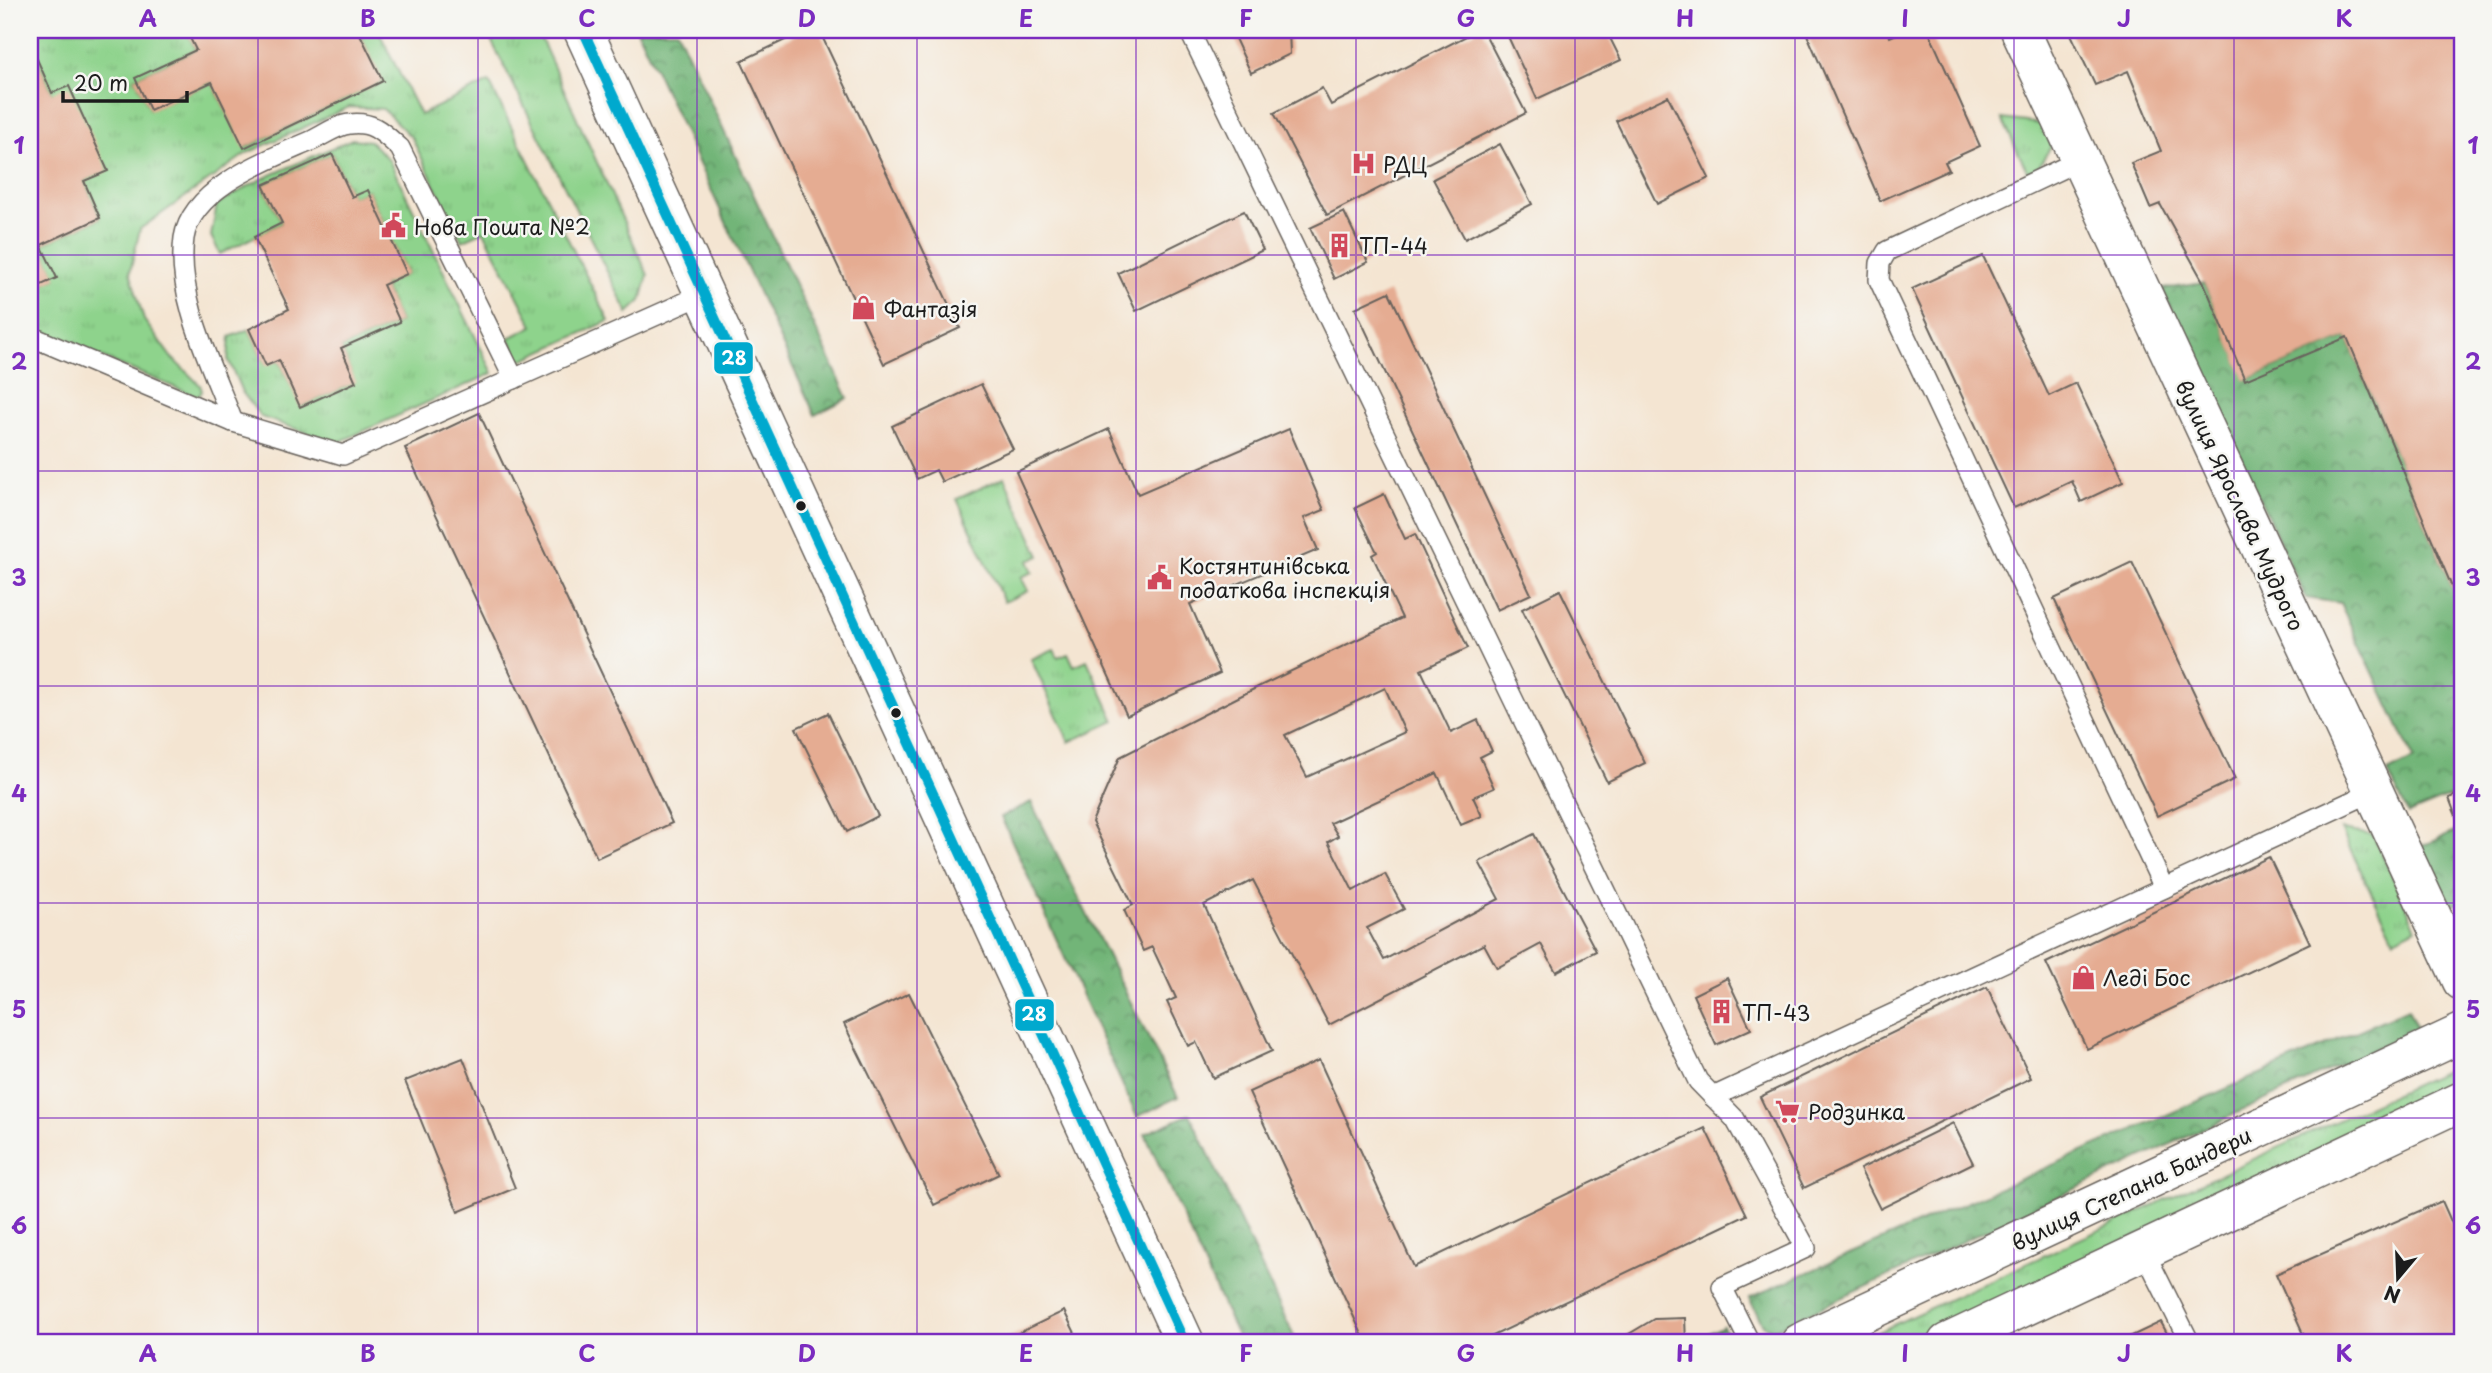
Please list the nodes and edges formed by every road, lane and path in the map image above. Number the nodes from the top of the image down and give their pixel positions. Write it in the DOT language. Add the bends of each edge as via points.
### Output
graph roads {
  1 [pos="583,30"];
  2 [pos="1189,30"];
  3 [pos="2020,30"];
  4 [pos="2080,160"];
  5 [pos="704,294"];
  6 [pos="30,336"];
  7 [pos="514,379"];
  8 [pos="233,422"];
  9 [pos="2374,791"];
  10 [pos="2164,888"];
  11 [pos="2462,981"];
  12 [pos="2462,1033"];
  13 [pos="1713,1097"];
  14 [pos="2462,1101"];
  15 [pos="2144,1251"];
  16 [pos="1185,1343"];
  17 [pos="1751,1343"];
  18 [pos="1800,1343"];
  19 [pos="1947,1343"];
  20 [pos="2190,1343"];
  1 -- 5 [label="street"];
  2 -- 13 [label="lane" via="1698,1081"];
  3 -- 4 [label="street, вулиця Ярослава Мудрого"];
  4 -- 9 [label="street, вулиця Ярослава Мудрого"];
  4 -- 10 [label="lane" via="1887,251 1880,263 1879,280"];
  5 -- 7 [label="lane"];
  5 -- 16 [label="street"];
  6 -- 8 [label="lane"];
  7 -- 8 [label="lane" via="343,455"];
  7 -- 8 [label="lane" via="400,148 376,126 349,124 251,168 209,195 194,212 184,235 182,270 193,316"];
  9 -- 10 [label="lane"];
  9 -- 11 [label="street, вулиця Ярослава Мудрого"];
  10 -- 13 [label="lane"];
  12 -- 18 [label="street, вулиця Степана Бандери"];
  13 -- 17 [label="lane" via="1735,1119 1805,1248 1722,1287"];
  14 -- 15 [label="street"];
  15 -- 19 [label="street"];
  15 -- 20 [label="lane"];
}
